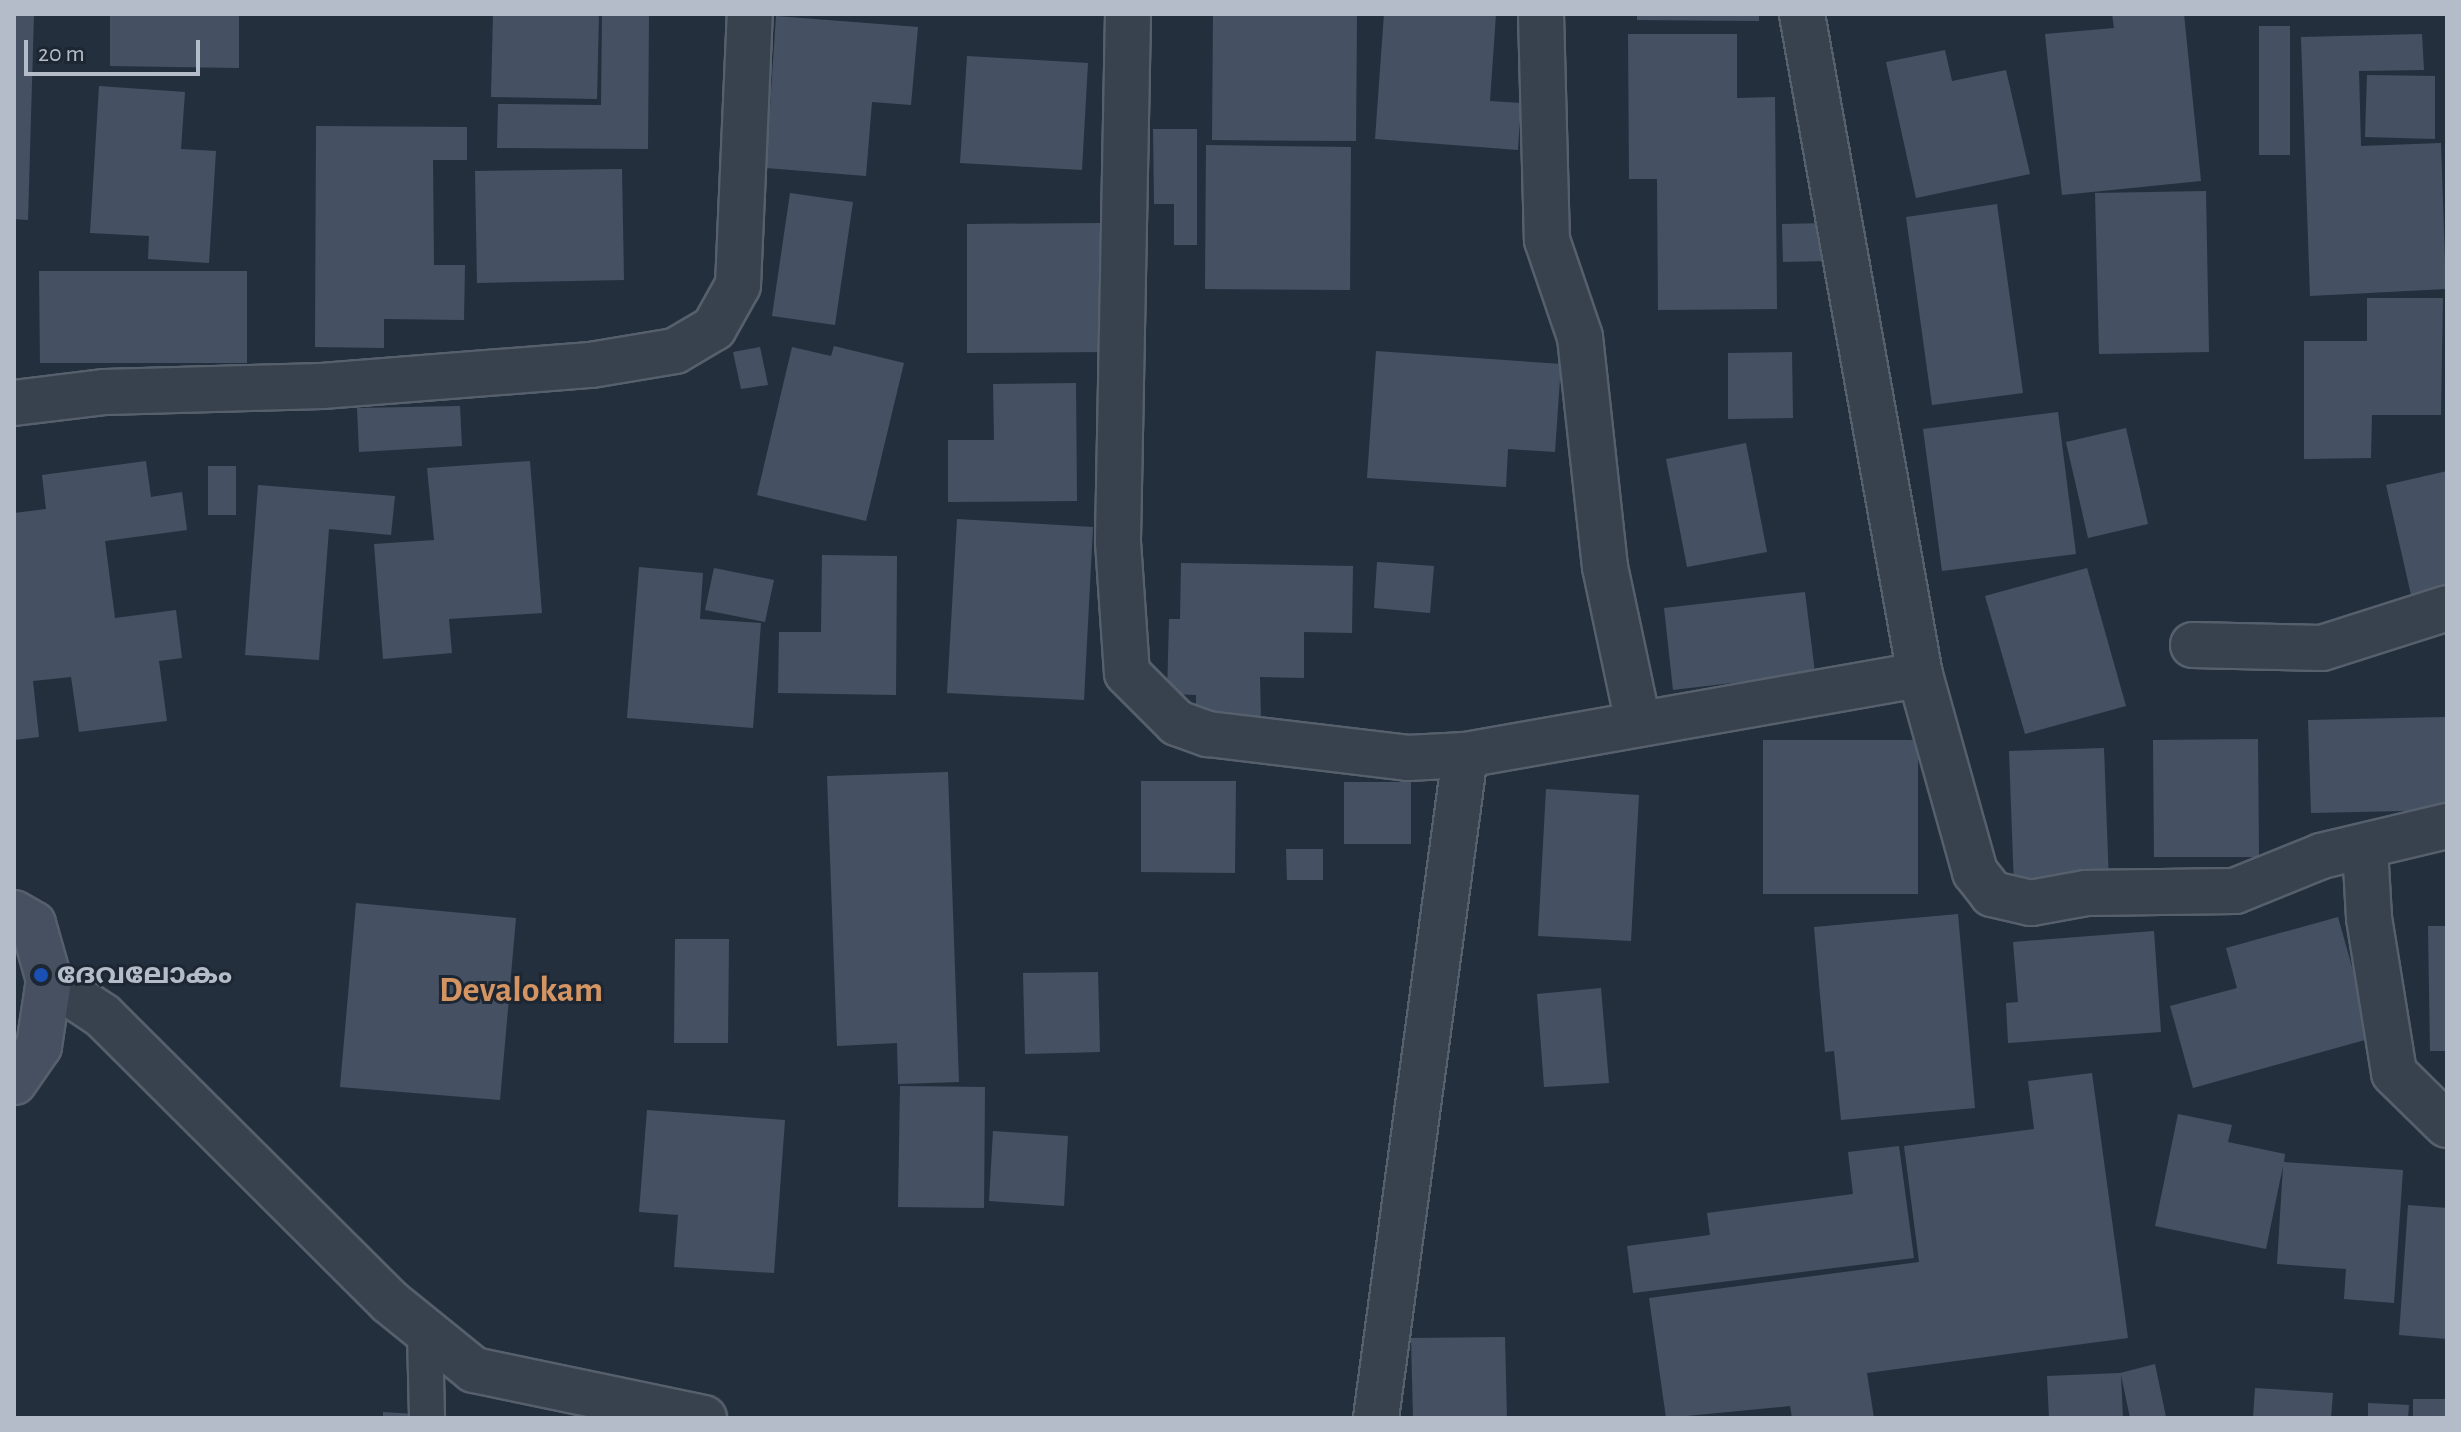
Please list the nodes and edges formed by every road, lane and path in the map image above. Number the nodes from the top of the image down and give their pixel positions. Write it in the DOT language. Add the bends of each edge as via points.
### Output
graph roads {
  1 [pos="750,14"];
  2 [pos="1128,14"];
  3 [pos="1541,14"];
  4 [pos="1802,14"];
  5 [pos="14,403"];
  6 [pos="2447,608"];
  7 [pos="2193,645"];
  8 [pos="1920,675"];
  9 [pos="1638,722"];
  10 [pos="1465,755"];
  11 [pos="2447,826"];
  12 [pos="2365,848"];
  13 [pos="14,913"];
  14 [pos="49,980"];
  15 [pos="14,1082"];
  16 [pos="2447,1125"];
  17 [pos="425,1334"];
  18 [pos="427,1418"];
  19 [pos="704,1418"];
  20 [pos="1376,1418"];
  1 -- 5 [label="street" via="738,285 714,328 675,351 591,365 354,384 105,392"];
  2 -- 10 [label="street" via="1118,542 1127,673 1177,723 1208,734 1408,758"];
  3 -- 9 [label="street" via="1547,240 1580,337 1605,567"];
  4 -- 8 [label="street"];
  6 -- 7 [label="street" via="2322,648"];
  8 -- 9 [label="street"];
  8 -- 12 [label="street" via="1975,872 1992,894 2031,903 2086,893 2235,891 2321,856"];
  9 -- 10 [label="street"];
  10 -- 20 [label="street"];
  11 -- 12 [label="street"];
  12 -- 16 [label="street" via="2369,918 2394,1073"];
  13 -- 14 [label="main road" via="33,924"];
  14 -- 15 [label="main road" via="39,1046"];
  14 -- 17 [label="street" via="103,1016"];
  17 -- 18 [label="lane"];
  17 -- 19 [label="street" via="474,1370"];
}
